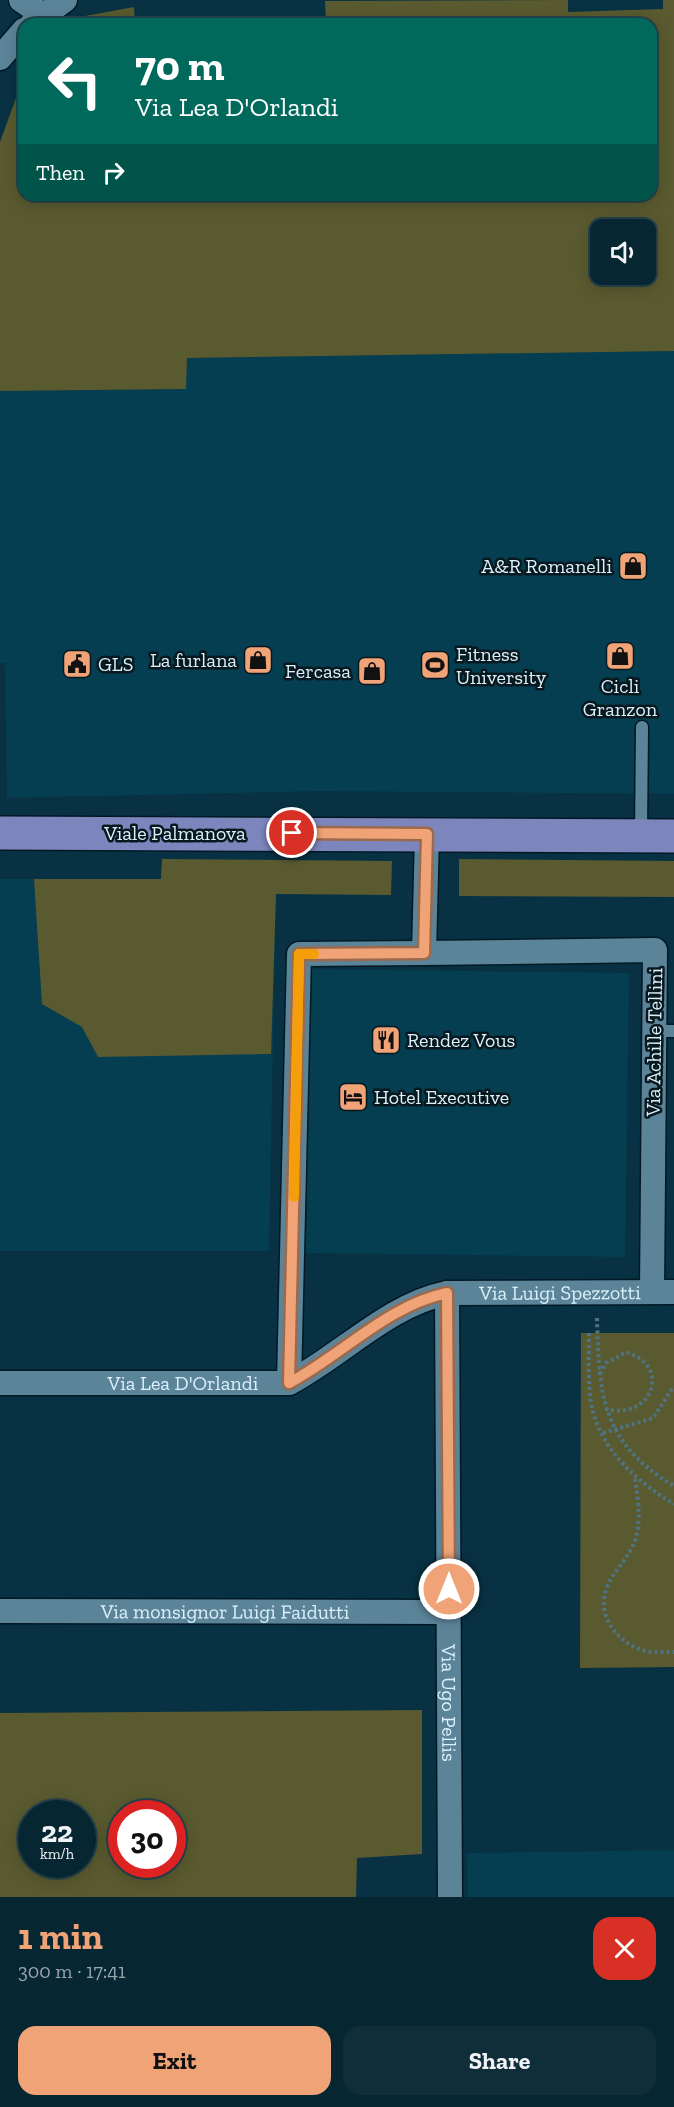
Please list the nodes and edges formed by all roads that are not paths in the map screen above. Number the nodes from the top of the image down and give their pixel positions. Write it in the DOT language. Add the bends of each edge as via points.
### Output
graph roads {
  1 [pos="21,0"];
  2 [pos="65,0"];
  3 [pos="36,18"];
  4 [pos="38,18"];
  5 [pos="18,37"];
  6 [pos="0,58"];
  7 [pos="642,727"];
  8 [pos="0,833"];
  9 [pos="427,834"];
  10 [pos="641,836"];
  11 [pos="674,836"];
  12 [pos="424,953"];
  13 [pos="664,1031"];
  14 [pos="663,1292"];
  15 [pos="447,1293"];
  16 [pos="0,1383"];
  17 [pos="289,1383"];
  18 [pos="0,1611"];
  19 [pos="449,1612"];
  20 [pos="450,1897"];
  1 -- 3 [label="street"];
  2 -- 4 [label="street"];
  5 -- 6 [label="street"];
  7 -- 10 [label="lane"];
  8 -- 9 [label="main road, Viale Palmanova"];
  9 -- 10 [label="main road, Viale Palmanova"];
  9 -- 12 [label="street"];
  10 -- 11 [label="main road, Viale Palmanova"];
  12 -- 13 [label="street, Via Achille Tellini" via="655,950"];
  12 -- 17 [label="street, Via Achille Tellini" via="299,954"];
  13 -- 14 [label="street, Via Achille Tellini"];
  14 -- 15 [label="street, Via Luigi Spezzotti"];
  15 -- 17 [label="street, Via Lea D'Orlandi" via="402,1309 313,1371"];
  15 -- 19 [label="street, Via Ugo Pellis"];
  16 -- 17 [label="street, Via Lea D'Orlandi"];
  18 -- 19 [label="street, Via monsignor Luigi Faidutti"];
  19 -- 20 [label="street, Via Ugo Pellis"];
}
